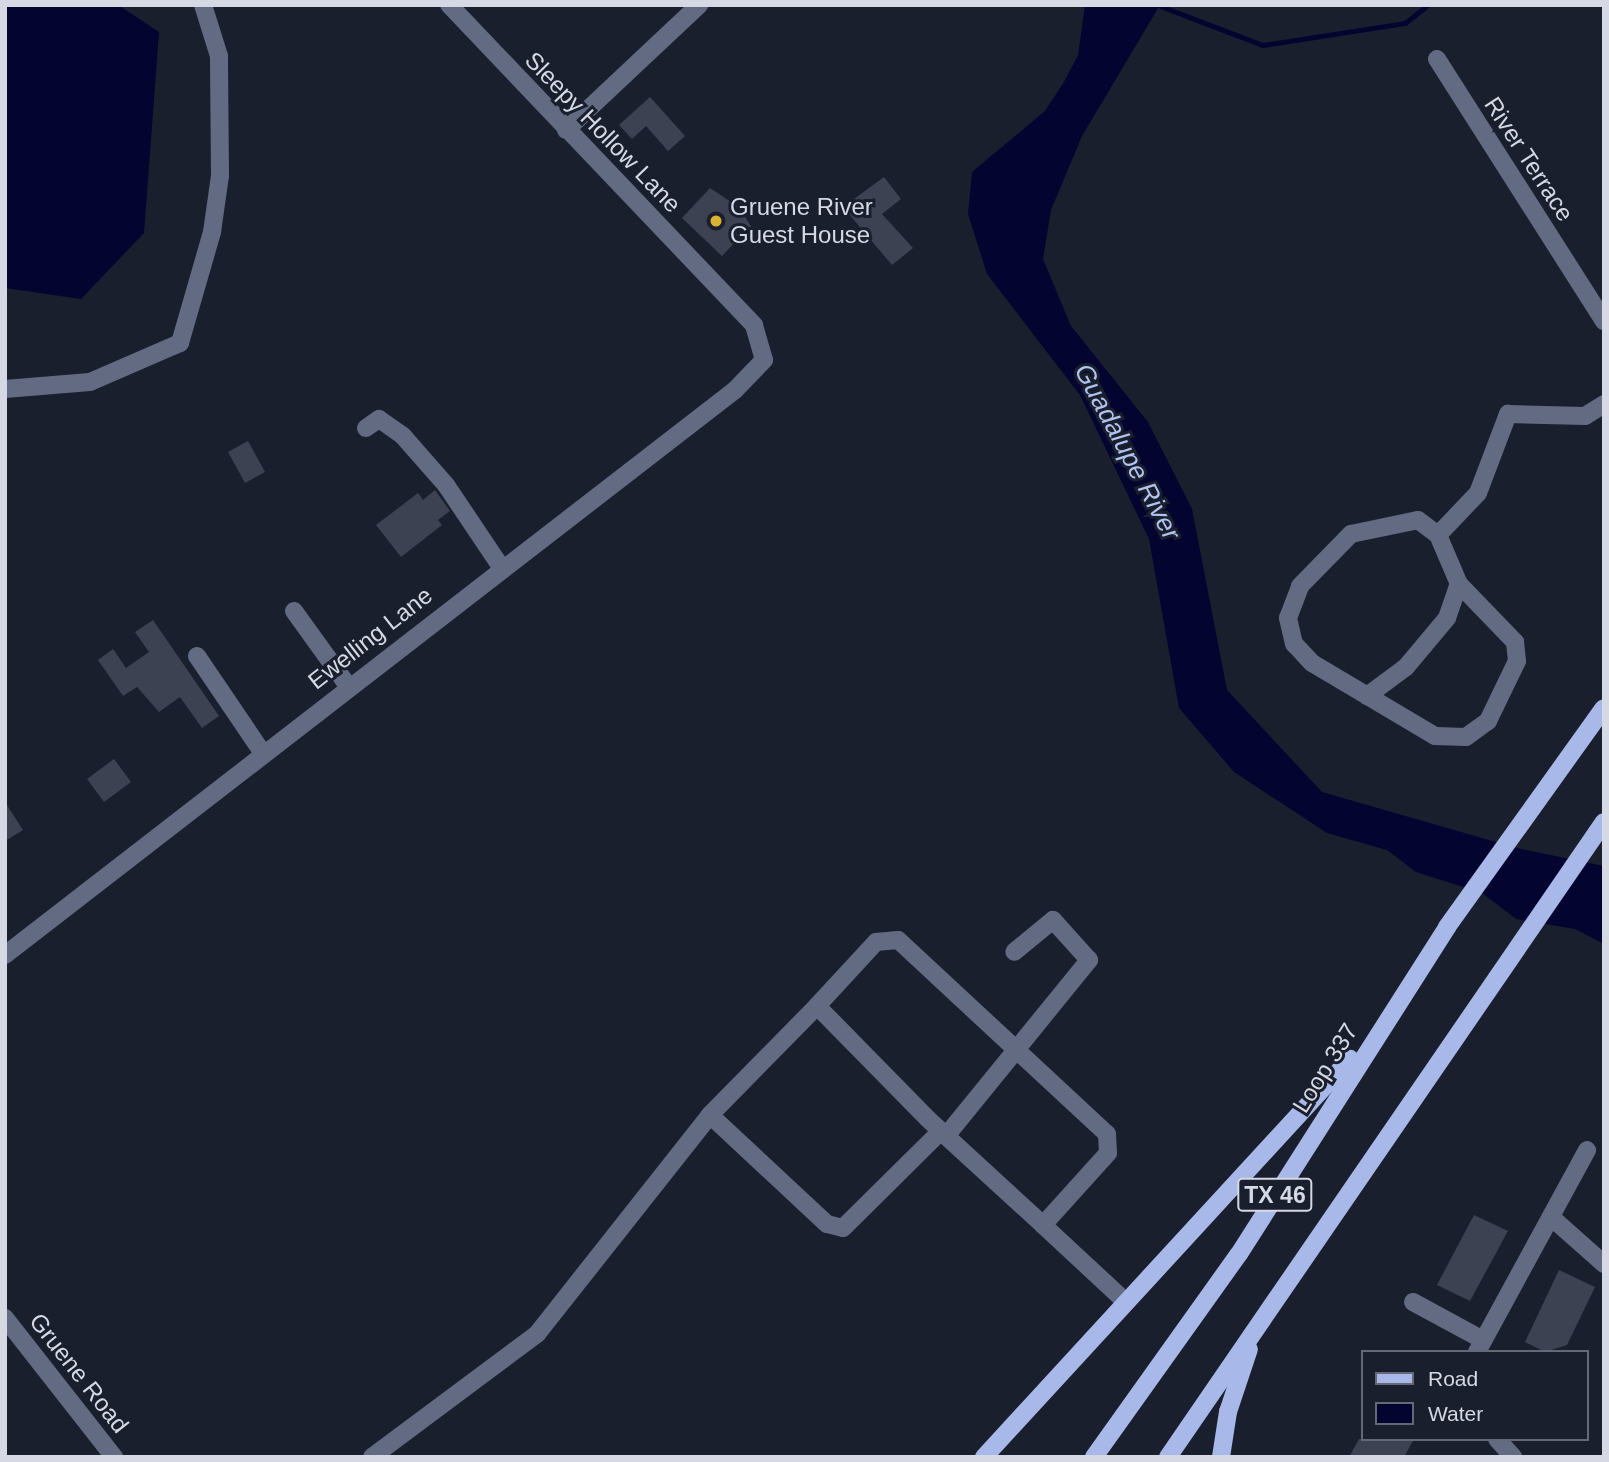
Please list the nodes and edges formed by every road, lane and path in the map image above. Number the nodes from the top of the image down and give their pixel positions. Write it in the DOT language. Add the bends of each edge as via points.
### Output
graph roads {
  1 [pos="204,5"];
  2 [pos="449,5"];
  3 [pos="699,5"];
  4 [pos="1437,60"];
  5 [pos="566,130"];
  6 [pos="1604,321"];
  7 [pos="764,360"];
  8 [pos="5,389"];
  9 [pos="1604,404"];
  10 [pos="366,428"];
  11 [pos="1438,536"];
  12 [pos="501,567"];
  13 [pos="1459,584"];
  14 [pos="294,611"];
  15 [pos="197,656"];
  16 [pos="348,685"];
  17 [pos="1367,696"];
  18 [pos="1603,710"];
  19 [pos="262,752"];
  20 [pos="1604,822"];
  21 [pos="1014,952"];
  22 [pos="5,955"];
  23 [pos="817,1006"];
  24 [pos="1381,1025"];
  25 [pos="1017,1051"];
  26 [pos="709,1115"];
  27 [pos="944,1133"];
  28 [pos="1587,1150"];
  29 [pos="1551,1217"];
  30 [pos="1043,1225"];
  31 [pos="1604,1264"];
  32 [pos="1413,1302"];
  33 [pos="1126,1303"];
  34 [pos="6,1320"];
  35 [pos="1256,1328"];
  36 [pos="1480,1346"];
  37 [pos="114,1457"];
  38 [pos="372,1457"];
  39 [pos="984,1457"];
  40 [pos="1094,1457"];
  41 [pos="1168,1457"];
  42 [pos="1221,1457"];
  1 -- 8 [label="street" via="219,56 220,176 212,232 180,343 90,382"];
  2 -- 5 [label="street, Sleepy Hollow Lane"];
  3 -- 5 [label="street"];
  4 -- 6 [label="street, River Terrace"];
  5 -- 7 [label="street, Sleepy Hollow Lane" via="754,326"];
  7 -- 12 [label="street, Ewelling Lane" via="735,390"];
  9 -- 11 [label="street" via="1585,416 1508,414 1478,493"];
  10 -- 12 [label="street" via="379,419 403,436 446,485"];
  11 -- 13 [label="street"];
  11 -- 17 [label="street" via="1418,520 1351,534 1300,586 1288,618 1294,644 1312,663"];
  12 -- 16 [label="street, Ewelling Lane"];
  13 -- 17 [label="street" via="1447,618 1406,667"];
  13 -- 17 [label="street" via="1515,642 1517,661 1488,721 1466,737 1435,736"];
  14 -- 16 [label="street"];
  15 -- 19 [label="street"];
  16 -- 19 [label="street, Ewelling Lane"];
  18 -- 24 [label="main road, Loop 337 / TX 46"];
  19 -- 22 [label="street, Ewelling Lane"];
  20 -- 35 [label="main road, TX 46"];
  21 -- 25 [label="street" via="1053,920 1089,960"];
  23 -- 25 [label="street" via="876,942 892,939"];
  23 -- 26 [label="street"];
  23 -- 27 [label="street"];
  24 -- 33 [label="main road"];
  24 -- 40 [label="main road, Loop 337 / TX 46" via="1240,1254"];
  25 -- 27 [label="street"];
  25 -- 30 [label="street" via="1103,1128 1109,1141 1108,1153"];
  26 -- 27 [label="street" via="827,1224 843,1228"];
  26 -- 38 [label="street" via="537,1334 471,1390"];
  27 -- 30 [label="street"];
  28 -- 29 [label="street"];
  29 -- 31 [label="street"];
  29 -- 36 [label="street"];
  30 -- 33 [label="street"];
  32 -- 36 [label="street"];
  33 -- 39 [label="main road"];
  34 -- 37 [label="street, Gruene Road"];
  35 -- 41 [label="main road, TX 46"];
  35 -- 42 [label="main road" via="1228,1412"];
}
